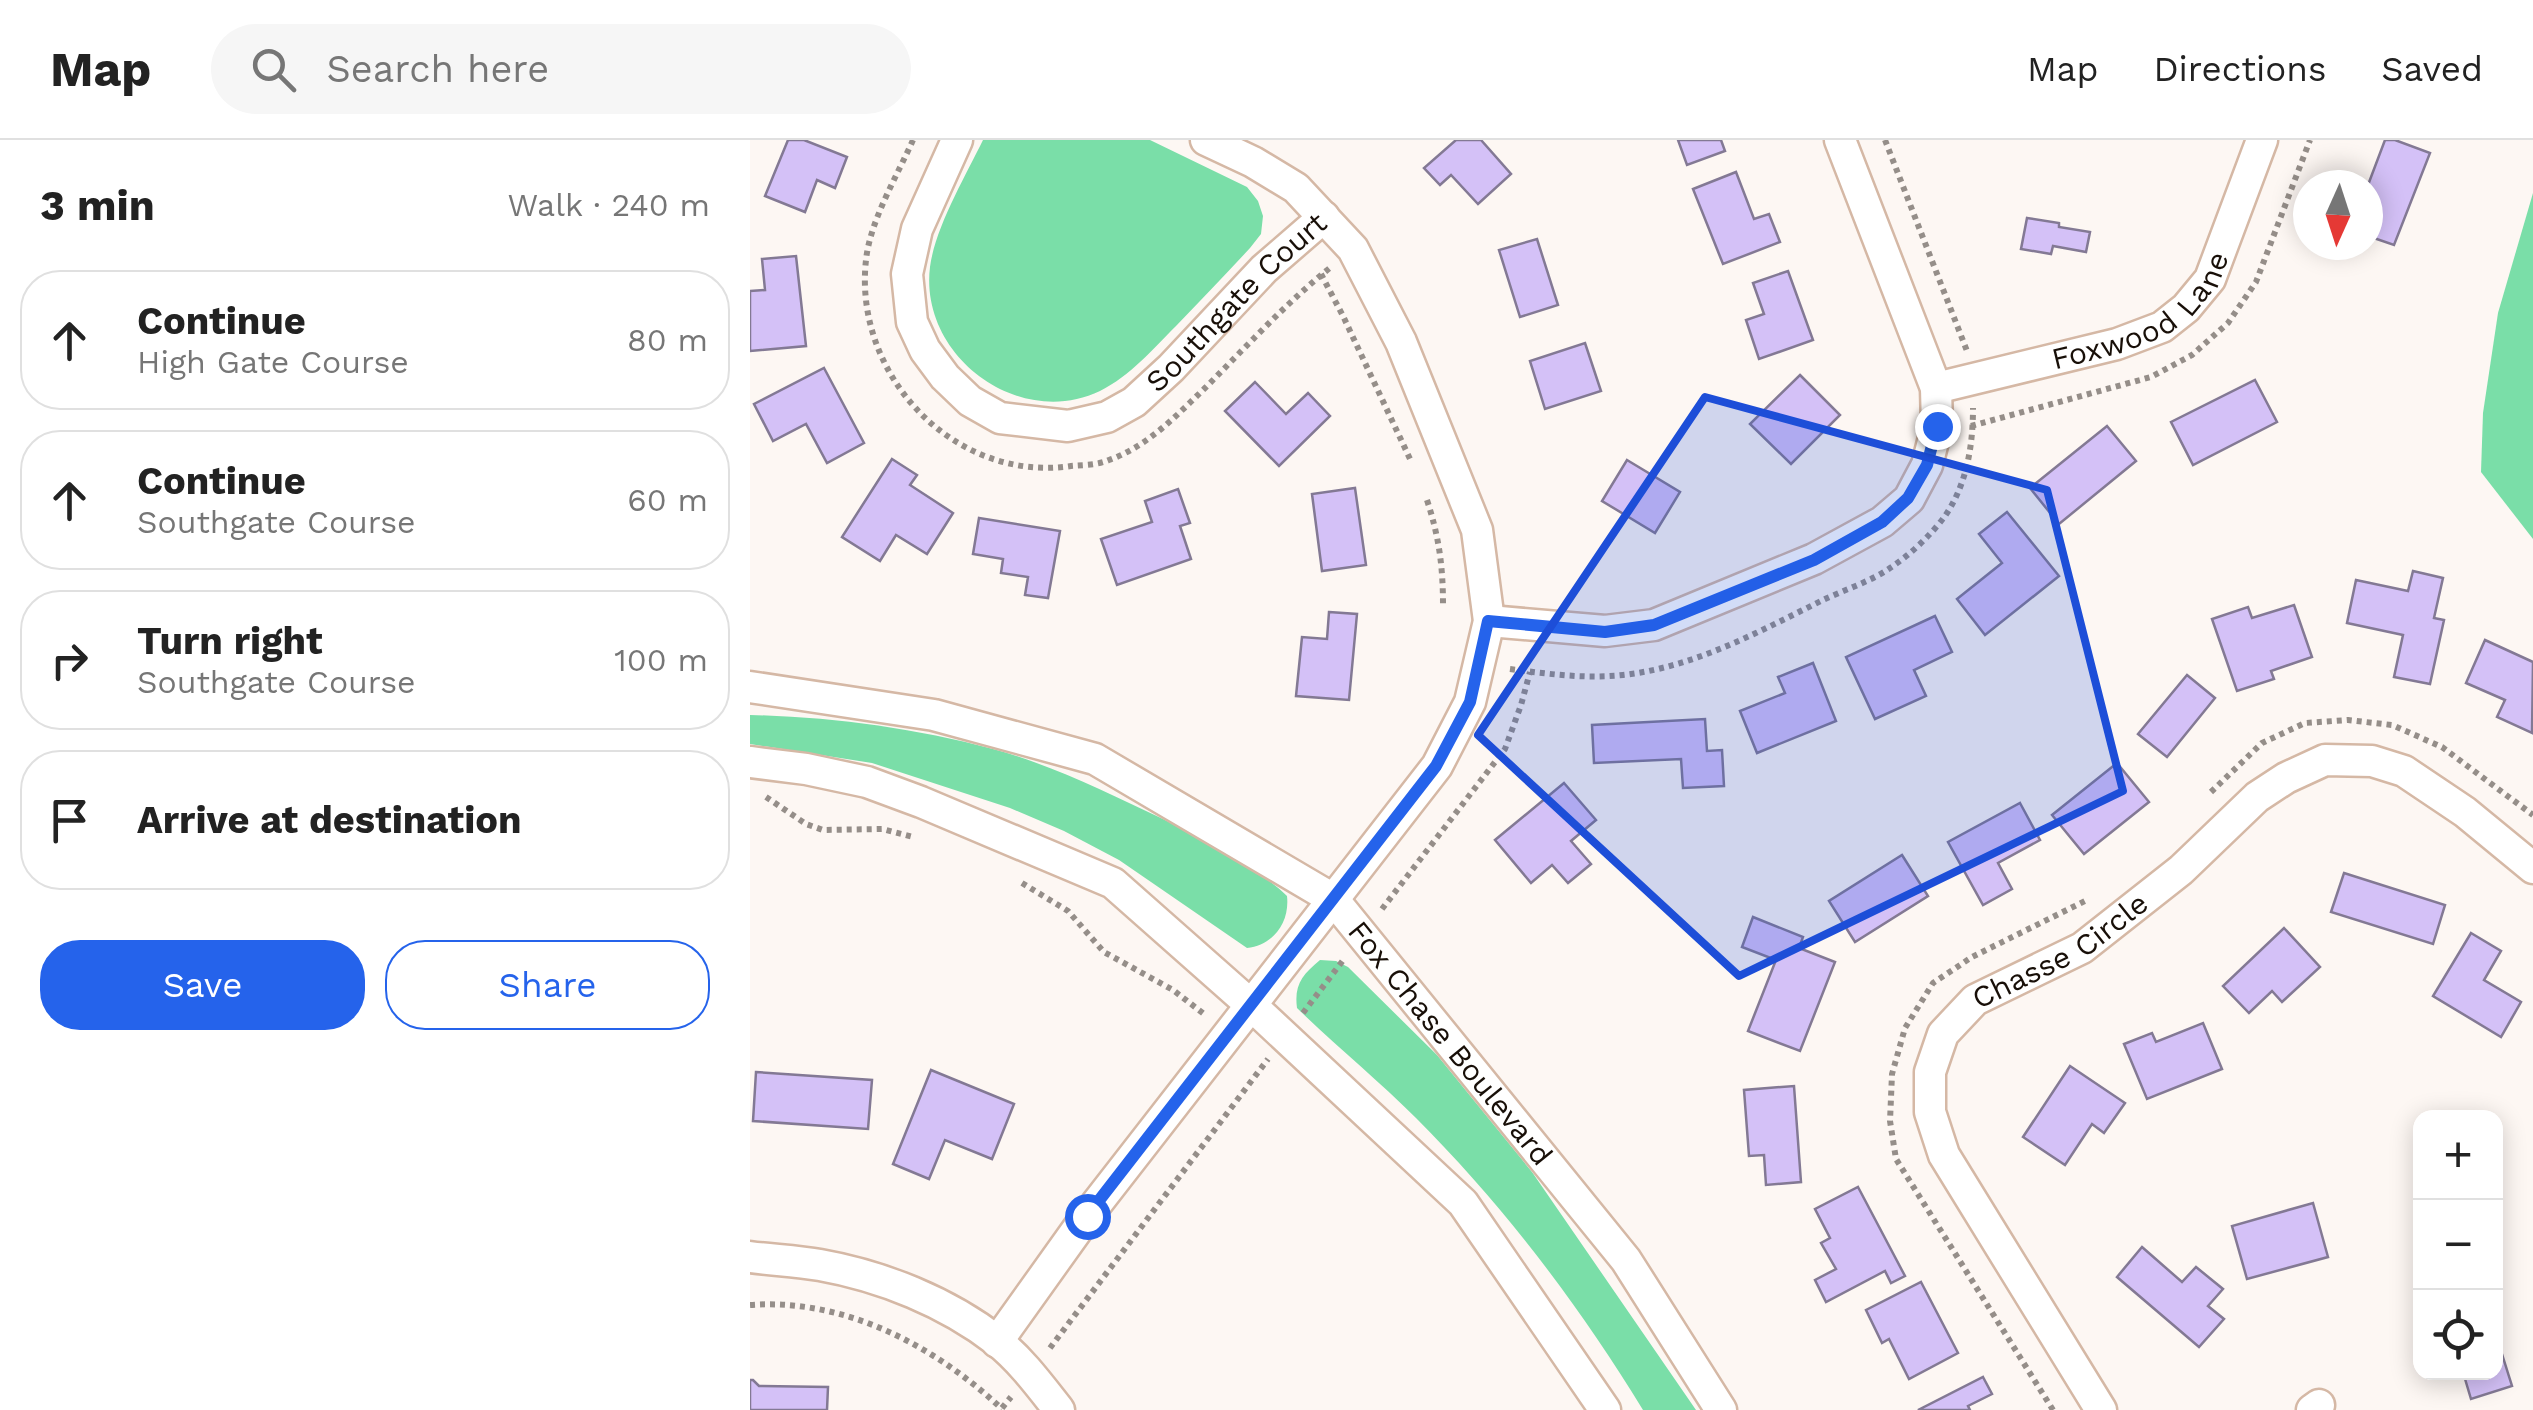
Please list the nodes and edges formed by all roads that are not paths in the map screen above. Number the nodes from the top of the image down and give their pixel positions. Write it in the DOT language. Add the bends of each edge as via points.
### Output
graph roads {
  1 [pos="956,140"];
  2 [pos="1206,140"];
  3 [pos="1840,140"];
  4 [pos="2262,140"];
  5 [pos="1324,217"];
  6 [pos="1936,388"];
  7 [pos="1488,621"];
  8 [pos="750,688"];
  9 [pos="750,762"];
  10 [pos="2533,868"];
  11 [pos="1333,899"];
  12 [pos="1250,1005"];
  13 [pos="750,1257"];
  14 [pos="997,1342"];
  15 [pos="1059,1410"];
  16 [pos="1606,1410"];
  17 [pos="1721,1410"];
  18 [pos="2101,1410"];
  1 -- 5 [label="street, Southgate Court" via="916,229 907,274 912,322 945,376 1000,418 1068,426 1134,402 1264,268"];
  2 -- 5 [label="street" via="1296,188"];
  3 -- 6 [label="street"];
  4 -- 6 [label="street, Foxwood Lane" via="2210,279 2162,327"];
  5 -- 7 [label="street, Southgate Court" via="1353,249 1401,342 1477,530"];
  6 -- 7 [label="street" via="1937,426 1927,465 1908,498 1882,522 1814,560 1654,625 1605,632"];
  7 -- 11 [label="street, Southgate Court" via="1470,702 1436,766"];
  8 -- 11 [label="street, Fox Chase Boulevard" via="934,715 1095,758"];
  9 -- 12 [label="street" via="867,782 1113,883"];
  10 -- 18 [label="street, Chasse Circle" via="2404,771 2372,761 2325,760 2256,796 2181,870 2082,948 1975,1000 1943,1034 1930,1072 1930,1112 1944,1155"];
  11 -- 12 [label="street, Southgate Court"];
  11 -- 17 [label="street, Fox Chase Boulevard" via="1626,1260"];
  12 -- 14 [label="street, Southgate Court"];
  12 -- 16 [label="street" via="1463,1203"];
  13 -- 14 [label="street" via="882,1282 941,1305"];
  14 -- 15 [label="street"];
}
